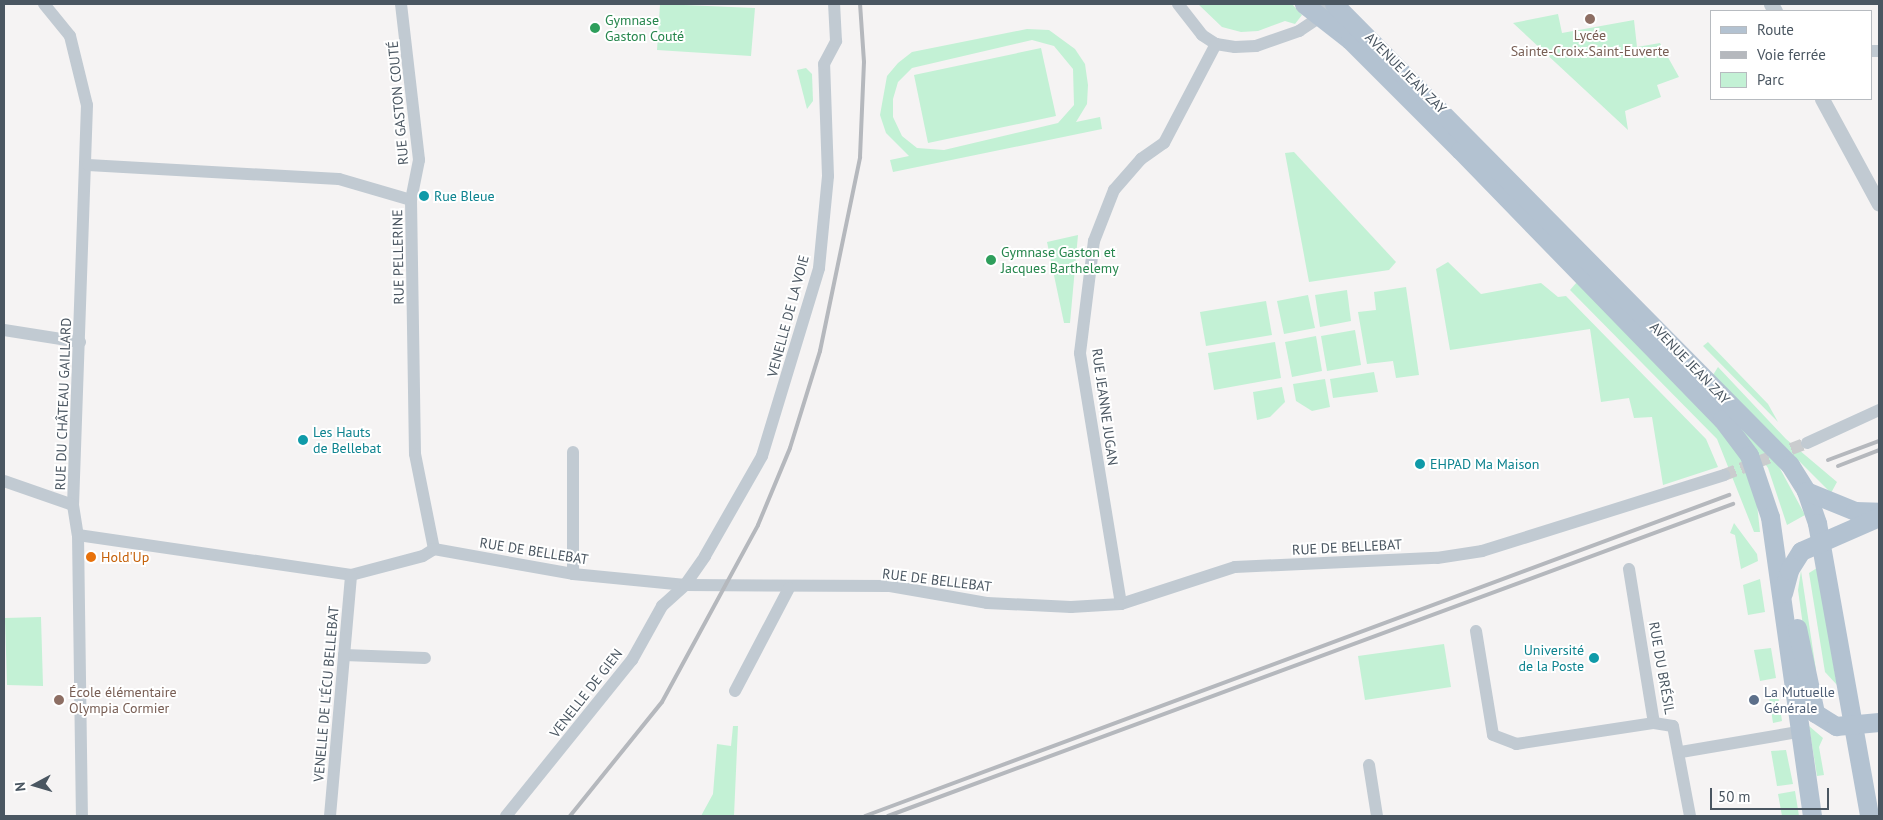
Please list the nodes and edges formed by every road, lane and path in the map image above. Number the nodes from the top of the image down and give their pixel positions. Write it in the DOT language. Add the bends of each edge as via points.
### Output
graph roads {
  1 [pos="44,4"];
  2 [pos="401,4"];
  3 [pos="834,4"];
  4 [pos="1178,4"];
  5 [pos="1304,4"];
  6 [pos="1327,8"];
  7 [pos="1216,44"];
  8 [pos="1823,100"];
  9 [pos="88,164"];
  10 [pos="414,195"];
  11 [pos="1879,204"];
  12 [pos="4,330"];
  13 [pos="80,342"];
  14 [pos="1879,410"];
  15 [pos="1807,444"];
  16 [pos="573,452"];
  17 [pos="1724,476"];
  18 [pos="4,481"];
  19 [pos="1765,490"];
  20 [pos="1806,491"];
  21 [pos="73,505"];
  22 [pos="1879,512"];
  23 [pos="1879,517"];
  24 [pos="78,535"];
  25 [pos="1820,541"];
  26 [pos="434,549"];
  27 [pos="1630,569"];
  28 [pos="573,574"];
  29 [pos="1788,574"];
  30 [pos="351,575"];
  31 [pos="685,585"];
  32 [pos="789,588"];
  33 [pos="1121,604"];
  34 [pos="1780,604"];
  35 [pos="1476,630"];
  36 [pos="344,655"];
  37 [pos="425,658"];
  38 [pos="1800,690"];
  39 [pos="735,691"];
  40 [pos="1879,722"];
  41 [pos="1654,723"];
  42 [pos="1855,726"];
  43 [pos="1798,732"];
  44 [pos="1681,752"];
  45 [pos="1369,765"];
  46 [pos="82,816"];
  47 [pos="330,816"];
  48 [pos="506,816"];
  49 [pos="1377,816"];
  50 [pos="1690,816"];
  51 [pos="1812,816"];
  52 [pos="1869,816"];
  1 -- 9 [label="street, RUE DU CHÂTEAU GAILLARD" via="70,36 78,57 87,105"];
  2 -- 10 [label="street, RUE GASTON COUTÉ" via="419,160"];
  3 -- 31 [label="street, VENELLE DE LA VOIE" via="836,41 824,64 828,176 819,268 762,456"];
  4 -- 7 [label="street" via="1190,23"];
  5 -- 6 [label="main road, AVENUE JEAN ZAY"];
  6 -- 7 [label="street" via="1277,40 1256,46"];
  6 -- 19 [label="main road, AVENUE JEAN ZAY" via="1460,150 1722,419 1750,455"];
  6 -- 20 [label="main road, AVENUE JEAN ZAY" via="1790,465"];
  7 -- 33 [label="street, RUE JEANNE JUGAN" via="1164,143 1141,159 1114,190 1094,241 1080,353"];
  8 -- 11 [label="street"];
  9 -- 10 [label="street, RUE PELLERINE" via="339,179"];
  9 -- 13 [label="street, RUE DU CHÂTEAU GAILLARD"];
  10 -- 26 [label="street, RUE PELLERINE" via="415,454"];
  12 -- 13 [label="street"];
  13 -- 21 [label="street, RUE DU CHÂTEAU GAILLARD"];
  14 -- 15 [label="street"];
  16 -- 28 [label="street"];
  17 -- 33 [label="street, RUE DE BELLEBAT" via="1482,551 1437,558 1235,567"];
  18 -- 21 [label="street"];
  19 -- 29 [label="main road" via="1778,515"];
  19 -- 34 [label="main road, AVENUE JEAN ZAY"];
  20 -- 22 [label="main road" via="1855,511"];
  20 -- 25 [label="main road, AVENUE JEAN ZAY"];
  21 -- 24 [label="street, RUE DU CHÂTEAU GAILLARD"];
  23 -- 25 [label="main road"];
  24 -- 30 [label="street"];
  24 -- 46 [label="street, RUE DU CHÂTEAU GAILLARD"];
  25 -- 29 [label="main road" via="1801,551"];
  25 -- 42 [label="main road, AVENUE JEAN ZAY"];
  26 -- 28 [label="street, RUE DE BELLEBAT"];
  26 -- 30 [label="street" via="423,556"];
  27 -- 41 [label="street, RUE DU BRÉSIL"];
  28 -- 31 [label="street, RUE DE BELLEBAT"];
  29 -- 34 [label="main road"];
  29 -- 38 [label="main road"];
  30 -- 36 [label="street, VENELLE DE L'ÉCU BELLEBAT"];
  31 -- 32 [label="street, RUE DE BELLEBAT"];
  31 -- 48 [label="street, VENELLE DE GIEN" via="662,606 632,660"];
  32 -- 33 [label="street, RUE DE BELLEBAT" via="890,586 987,603 1071,607"];
  32 -- 39 [label="street"];
  34 -- 38 [label="main road, AVENUE JEAN ZAY"];
  35 -- 41 [label="street" via="1493,736 1516,744"];
  36 -- 37 [label="street"];
  36 -- 47 [label="street, VENELLE DE L'ÉCU BELLEBAT"];
  38 -- 42 [label="main road" via="1823,720 1836,726"];
  38 -- 43 [label="main road"];
  40 -- 42 [label="main road"];
  41 -- 44 [label="street, RUE DU BRÉSIL" via="1670,723"];
  42 -- 52 [label="main road, AVENUE JEAN ZAY"];
  43 -- 44 [label="street"];
  43 -- 51 [label="main road"];
  44 -- 50 [label="street, RUE DU BRÉSIL"];
  45 -- 49 [label="street"];
}
